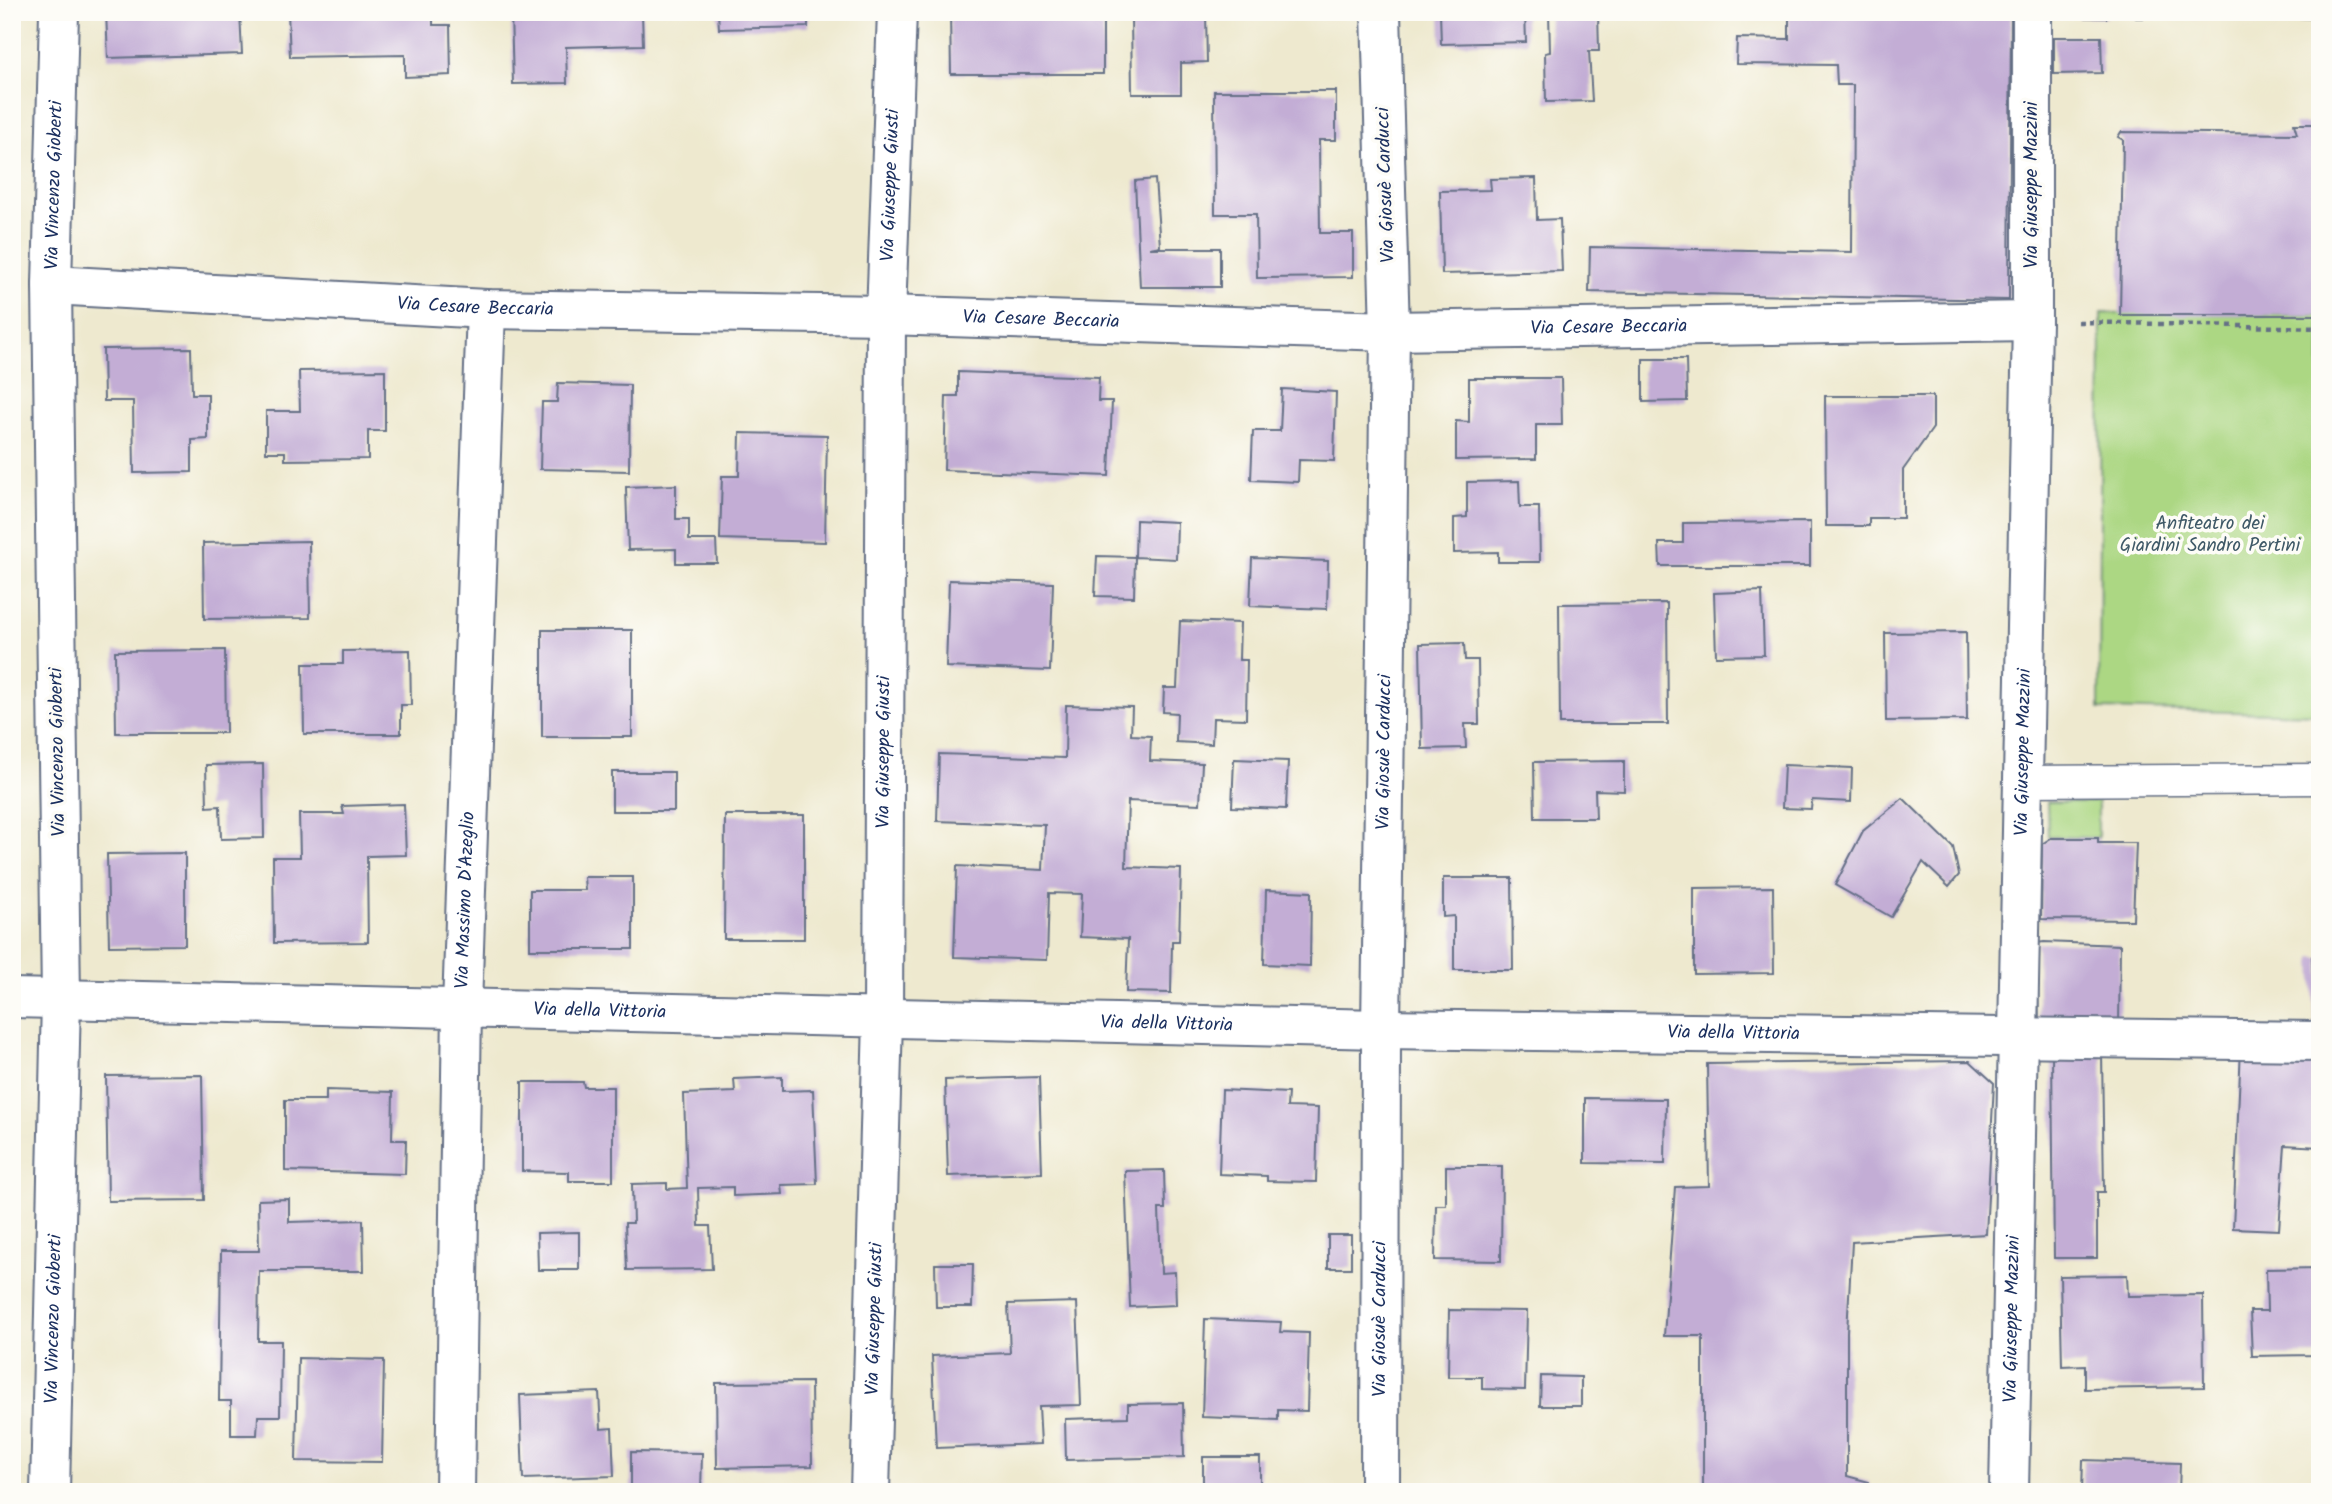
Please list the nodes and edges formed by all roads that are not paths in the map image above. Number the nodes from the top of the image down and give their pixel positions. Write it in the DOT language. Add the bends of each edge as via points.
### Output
graph roads {
  1 [pos="59,12"];
  2 [pos="897,12"];
  3 [pos="1381,12"];
  4 [pos="2032,12"];
  5 [pos="52,285"];
  6 [pos="486,309"];
  7 [pos="886,316"];
  8 [pos="2032,321"];
  9 [pos="1390,331"];
  10 [pos="2320,779"];
  11 [pos="2023,781"];
  12 [pos="12,998"];
  13 [pos="61,999"];
  14 [pos="462,1007"];
  15 [pos="883,1019"];
  16 [pos="1381,1029"];
  17 [pos="2018,1037"];
  18 [pos="2320,1041"];
  19 [pos="50,1492"];
  20 [pos="455,1492"];
  21 [pos="870,1492"];
  22 [pos="1380,1492"];
  23 [pos="2009,1492"];
  1 -- 5 [label="street, Via Vincenzo Gioberti"];
  2 -- 7 [label="street, Via Giuseppe Giusti"];
  3 -- 9 [label="street, Via Giosuè Carducci"];
  4 -- 8 [label="street, Via Giuseppe Mazzini"];
  5 -- 6 [label="street, Via Cesare Beccaria"];
  5 -- 13 [label="street, Via Vincenzo Gioberti"];
  6 -- 7 [label="street, Via Cesare Beccaria"];
  6 -- 14 [label="street, Via Massimo D'Azeglio"];
  7 -- 9 [label="street, Via Cesare Beccaria"];
  7 -- 15 [label="street, Via Giuseppe Giusti"];
  8 -- 9 [label="street, Via Cesare Beccaria"];
  8 -- 11 [label="street, Via Giuseppe Mazzini"];
  9 -- 16 [label="street, Via Giosuè Carducci"];
  10 -- 11 [label="lane"];
  11 -- 17 [label="street, Via Giuseppe Mazzini"];
  12 -- 13 [label="street, Via della Vittoria"];
  13 -- 14 [label="street, Via della Vittoria"];
  13 -- 19 [label="street, Via Vincenzo Gioberti"];
  14 -- 15 [label="street, Via della Vittoria"];
  14 -- 20 [label="street, Via Massimo D'Azeglio"];
  15 -- 16 [label="street, Via della Vittoria"];
  15 -- 21 [label="street, Via Giuseppe Giusti"];
  16 -- 17 [label="street, Via della Vittoria"];
  16 -- 22 [label="street, Via Giosuè Carducci"];
  17 -- 18 [label="street, Via della Vittoria"];
  17 -- 23 [label="street, Via Giuseppe Mazzini"];
}
